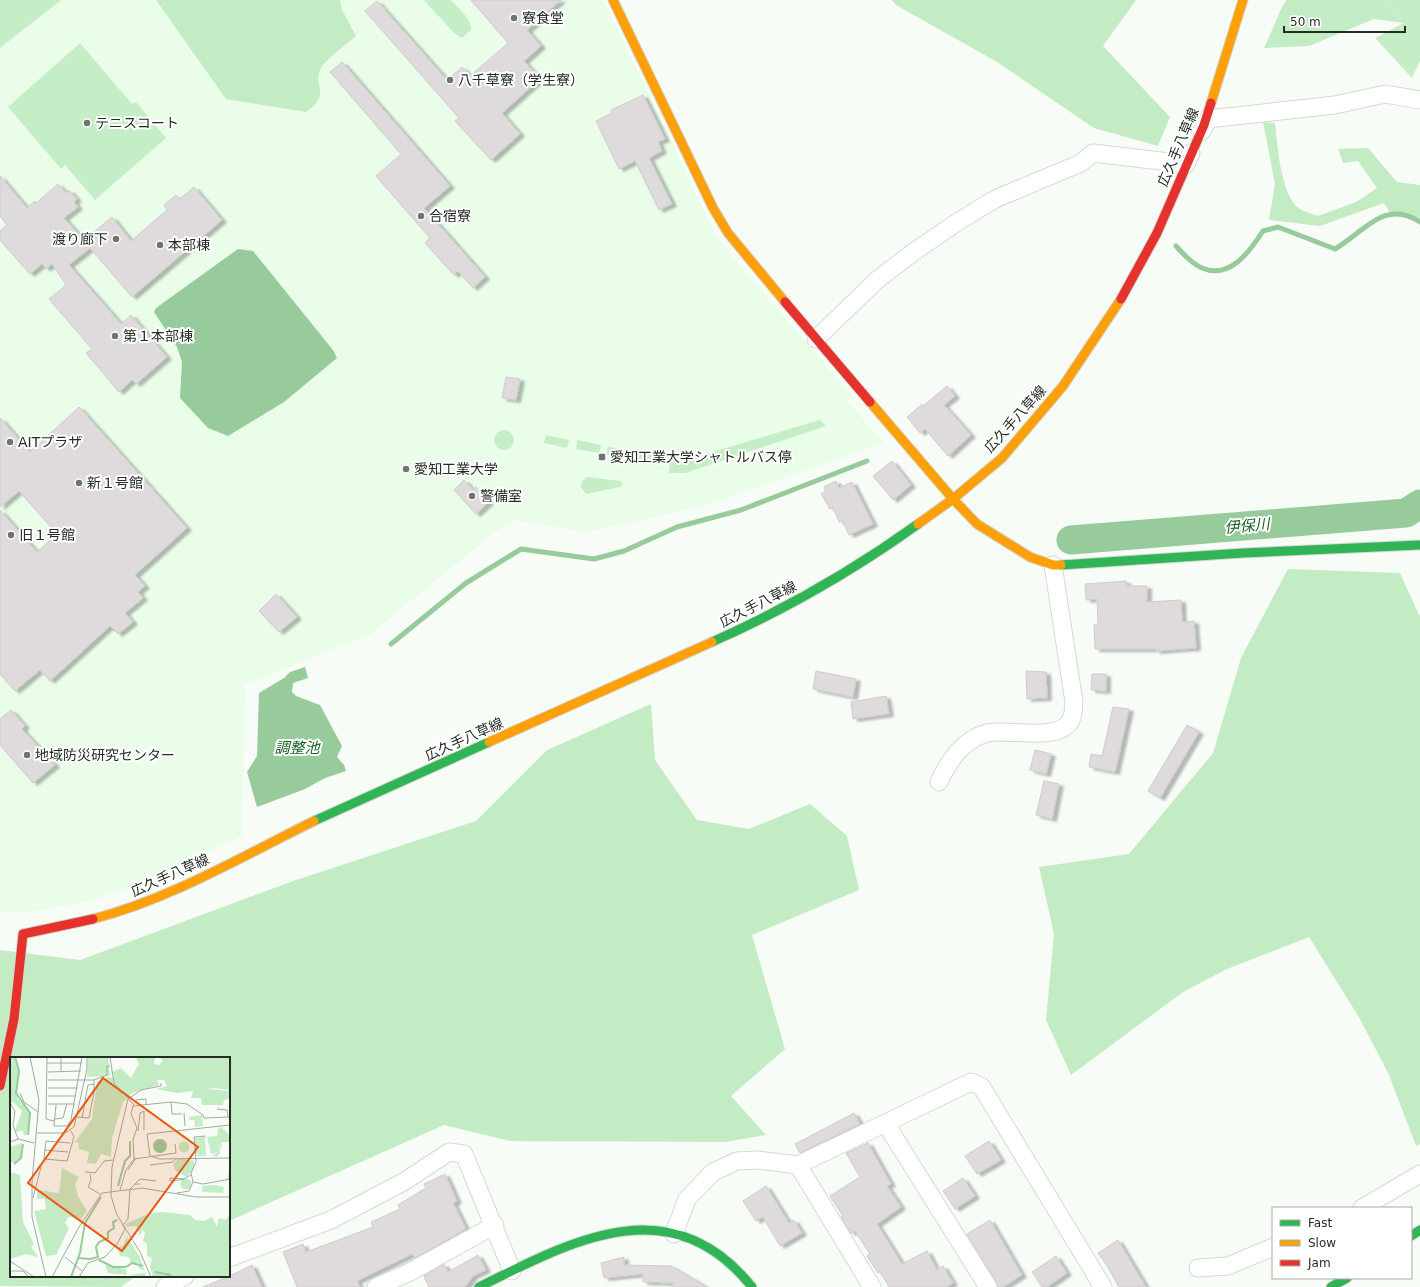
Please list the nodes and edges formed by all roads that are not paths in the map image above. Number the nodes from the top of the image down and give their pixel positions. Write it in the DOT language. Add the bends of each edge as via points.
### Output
graph roads {
  1 [pos="613,0"];
  2 [pos="1242,0"];
  3 [pos="1420,100"];
  4 [pos="1186,164"];
  5 [pos="816,339"];
  6 [pos="953,499"];
  7 [pos="1420,545"];
  8 [pos="1053,565"];
  9 [pos="939,782"];
  10 [pos="0,1086"];
  11 [pos="886,1124"];
  12 [pos="798,1165"];
  13 [pos="1420,1174"];
  14 [pos="1364,1207"];
  15 [pos="495,1225"];
  16 [pos="674,1234"];
  17 [pos="1272,1247"];
  18 [pos="230,1258"];
  19 [pos="1198,1268"];
  20 [pos="512,1271"];
  21 [pos="183,1277"];
  22 [pos="1344,1279"];
  23 [pos="165,1287"];
  24 [pos="376,1287"];
  25 [pos="479,1287"];
  26 [pos="752,1287"];
  27 [pos="872,1287"];
  28 [pos="988,1287"];
  29 [pos="1103,1287"];
  30 [pos="1331,1287"];
  1 -- 5 [label="main road" via="713,208 749,260"];
  2 -- 4 [label="main road, 広久手八草線" via="1212,103"];
  3 -- 4 [label="street" via="1385,94 1335,105 1208,119"];
  4 -- 5 [label="street" via="1093,153 1081,163 995,199 915,251 877,280"];
  4 -- 6 [label="main road, 広久手八草線" via="1157,233 1130,285 1063,386 1002,458"];
  5 -- 6 [label="main road"];
  6 -- 8 [label="main road" via="977,524 1030,557"];
  6 -- 10 [label="main road, 広久手八草線" via="881,551 731,634 332,812 203,876 125,910 68,926 23,934 14,1019"];
  7 -- 8 [label="main road"];
  8 -- 9 [label="street" via="1074,702 1072,718 1063,728 1048,734 1002,731 970,741 948,763"];
  11 -- 12 [label="street"];
  11 -- 28 [label="street"];
  11 -- 29 [label="street" via="971,1082 981,1086"];
  12 -- 16 [label="street" via="758,1160 737,1162 712,1172 687,1199"];
  12 -- 27 [label="street"];
  13 -- 14 [label="street"];
  15 -- 18 [label="street" via="464,1154 449,1152 405,1181 331,1220"];
  15 -- 20 [label="street"];
  15 -- 24 [label="street" via="410,1272"];
  16 -- 20 [label="main road" via="662,1231 624,1230 585,1240"];
  16 -- 26 [label="main road" via="703,1244 737,1268"];
  17 -- 19 [label="street" via="1228,1266"];
  20 -- 25 [label="main road"];
  21 -- 23 [label="street"];
  22 -- 30 [label="main road"];
}
